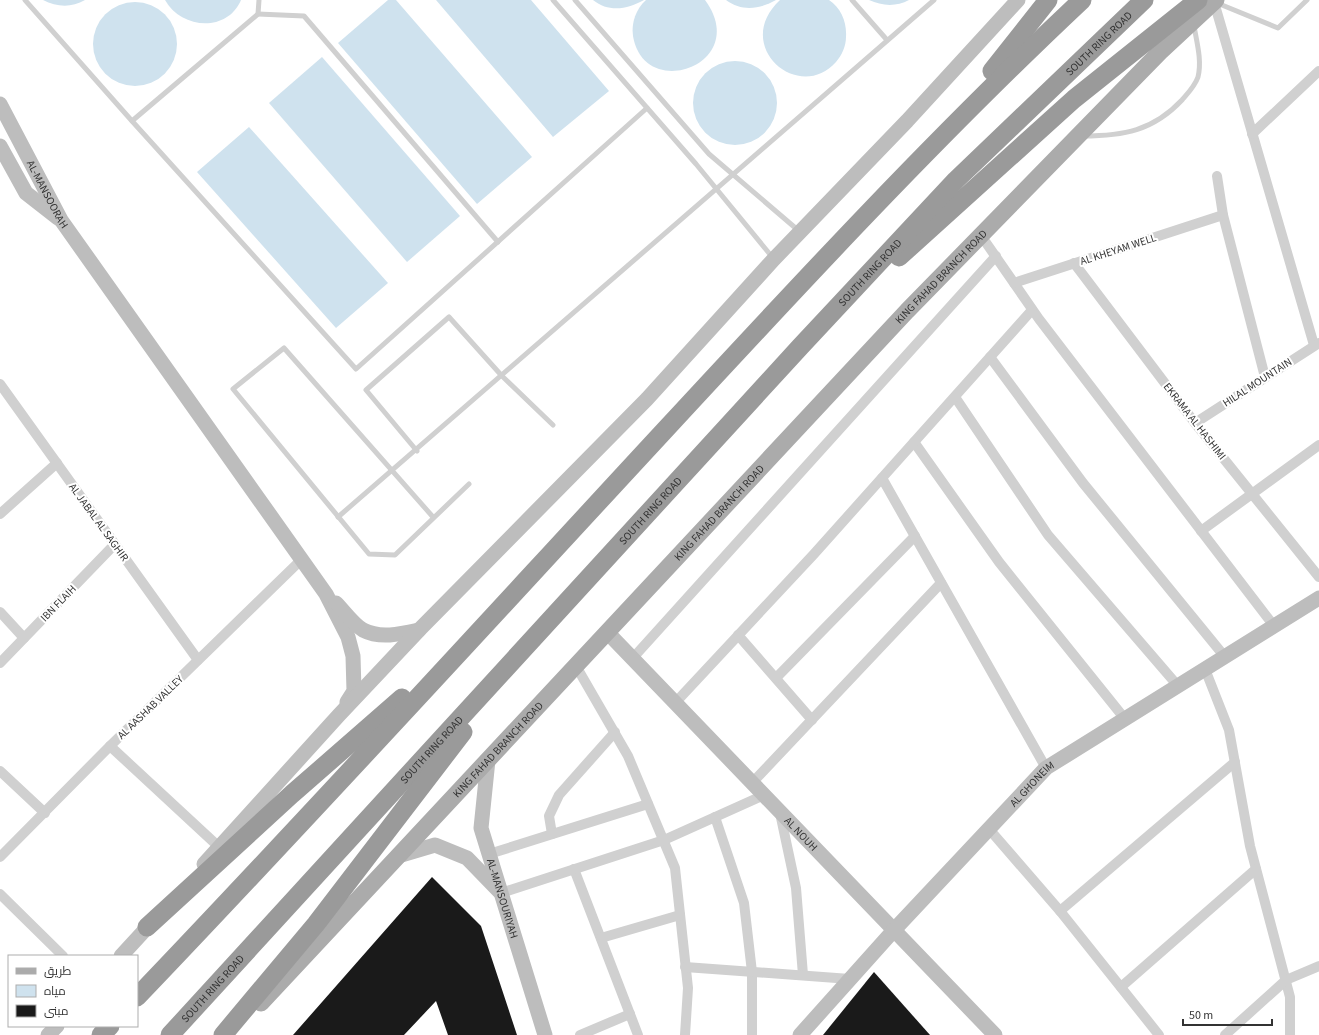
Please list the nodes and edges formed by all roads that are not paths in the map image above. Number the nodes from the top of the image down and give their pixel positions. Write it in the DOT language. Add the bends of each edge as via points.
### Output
graph roads {
  1 [pos="25,0"];
  2 [pos="259,0"];
  3 [pos="553,0"];
  4 [pos="575,0"];
  5 [pos="852,0"];
  6 [pos="934,0"];
  7 [pos="1018,0"];
  8 [pos="1048,0"];
  9 [pos="1082,0"];
  10 [pos="1144,0"];
  11 [pos="1307,0"];
  12 [pos="1209,1"];
  13 [pos="258,14"];
  14 [pos="1193,21"];
  15 [pos="887,40"];
  16 [pos="1319,71"];
  17 [pos="0,104"];
  18 [pos="647,108"];
  19 [pos="132,121"];
  20 [pos="1252,134"];
  21 [pos="1077,136"];
  22 [pos="0,146"];
  23 [pos="734,174"];
  24 [pos="1217,176"];
  25 [pos="893,188"];
  26 [pos="716,189"];
  27 [pos="1223,215"];
  28 [pos="61,220"];
  29 [pos="799,232"];
  30 [pos="980,234"];
  31 [pos="498,242"];
  32 [pos="996,256"];
  33 [pos="774,259"];
  34 [pos="1074,263"];
  35 [pos="1014,283"];
  36 [pos="1032,310"];
  37 [pos="1316,344"];
  38 [pos="800,347"];
  39 [pos="990,357"];
  40 [pos="502,376"];
  41 [pos="1265,377"];
  42 [pos="0,384"];
  43 [pos="955,396"];
  44 [pos="1195,423"];
  45 [pos="553,425"];
  46 [pos="914,442"];
  47 [pos="1319,445"];
  48 [pos="417,450"];
  49 [pos="57,462"];
  50 [pos="393,471"];
  51 [pos="882,478"];
  52 [pos="469,484"];
  53 [pos="1253,493"];
  54 [pos="0,514"];
  55 [pos="338,517"];
  56 [pos="433,518"];
  57 [pos="1201,531"];
  58 [pos="915,536"];
  59 [pos="115,544"];
  60 [pos="302,559"];
  61 [pos="1319,577"];
  62 [pos="941,582"];
  63 [pos="517,590"];
  64 [pos="326,594"];
  65 [pos="1319,598"];
  66 [pos="0,612"];
  67 [pos="1274,626"];
  68 [pos="419,630"];
  69 [pos="607,632"];
  70 [pos="738,635"];
  71 [pos="24,638"];
  72 [pos="525,649"];
  73 [pos="1225,657"];
  74 [pos="632,659"];
  75 [pos="198,660"];
  76 [pos="0,663"];
  77 [pos="576,666"];
  78 [pos="1205,669"];
  79 [pos="776,678"];
  80 [pos="1178,686"];
  81 [pos="675,703"];
  82 [pos="339,715"];
  83 [pos="1125,719"];
  84 [pos="812,720"];
  85 [pos="615,732"];
  86 [pos="110,746"];
  87 [pos="488,760"];
  88 [pos="1235,762"];
  89 [pos="1046,768"];
  90 [pos="0,771"];
  91 [pos="752,784"];
  92 [pos="764,795"];
  93 [pos="648,804"];
  94 [pos="780,812"];
  95 [pos="45,813"];
  96 [pos="716,817"];
  97 [pos="989,829"];
  98 [pos="552,834"];
  99 [pos="664,840"];
  100 [pos="219,847"];
  101 [pos="489,854"];
  102 [pos="398,856"];
  103 [pos="0,857"];
  104 [pos="574,869"];
  105 [pos="1256,869"];
  106 [pos="501,893"];
  107 [pos="0,894"];
  108 [pos="1060,911"];
  109 [pos="680,915"];
  110 [pos="147,927"];
  111 [pos="894,930"];
  112 [pos="601,938"];
  113 [pos="62,955"];
  114 [pos="122,955"];
  115 [pos="1319,966"];
  116 [pos="685,967"];
  117 [pos="752,972"];
  118 [pos="803,975"];
  119 [pos="850,979"];
  120 [pos="1286,980"];
  121 [pos="1120,986"];
  122 [pos="138,996"];
  123 [pos="630,1014"];
  124 [pos="56,1027"];
  125 [pos="109,1027"];
  126 [pos="48,1035"];
  127 [pos="101,1035"];
  128 [pos="170,1035"];
  129 [pos="223,1035"];
  130 [pos="231,1035"];
  131 [pos="545,1035"];
  132 [pos="580,1035"];
  133 [pos="638,1035"];
  134 [pos="685,1035"];
  135 [pos="752,1035"];
  136 [pos="800,1035"];
  137 [pos="995,1035"];
  138 [pos="1158,1035"];
  139 [pos="1225,1035"];
  140 [pos="1290,1035"];
  1 -- 19 [label="lane"];
  2 -- 13 [label="lane"];
  3 -- 18 [label="lane"];
  4 -- 23 [label="lane" via="709,154"];
  5 -- 15 [label="lane"];
  6 -- 15 [label="lane"];
  7 -- 29 [label="main road" via="907,121"];
  8 -- 25 [label="highway" via="995,68"];
  9 -- 25 [label="highway" via="1021,57"];
  10 -- 38 [label="highway, SOUTH RING ROAD" via="956,180"];
  11 -- 12 [label="lane" via="1278,28"];
  12 -- 14 [label="main road, KING FAHAD BRANCH ROAD"];
  12 -- 20 [label="street"];
  12 -- 38 [label="highway" via="1074,99"];
  13 -- 19 [label="lane"];
  13 -- 31 [label="lane" via="304,16"];
  14 -- 21 [label="main road, KING FAHAD BRANCH ROAD"];
  14 -- 21 [label="lane" via="1200,61 1198,78 1178,104 1148,127 1113,136"];
  15 -- 23 [label="lane"];
  16 -- 20 [label="street"];
  17 -- 28 [label="main road, AL-MANSOORAH"];
  18 -- 26 [label="lane"];
  18 -- 31 [label="lane"];
  19 -- 31 [label="lane" via="356,369"];
  20 -- 37 [label="street"];
  21 -- 30 [label="main road, KING FAHAD BRANCH ROAD"];
  22 -- 28 [label="main road, AL-MANSOORAH" via="26,194"];
  23 -- 26 [label="lane"];
  23 -- 29 [label="lane"];
  24 -- 27 [label="street"];
  25 -- 63 [label="highway" via="838,243"];
  26 -- 33 [label="lane"];
  26 -- 40 [label="lane"];
  27 -- 34 [label="street, AL KHEYAM WELL"];
  27 -- 41 [label="street"];
  28 -- 60 [label="main road"];
  29 -- 33 [label="main road"];
  30 -- 32 [label="street"];
  30 -- 69 [label="main road, KING FAHAD BRANCH ROAD"];
  32 -- 35 [label="street"];
  32 -- 74 [label="street"];
  33 -- 68 [label="main road" via="647,399"];
  34 -- 35 [label="street, AL KHEYAM WELL"];
  34 -- 44 [label="street, EKRAMA AL HASHIMI"];
  35 -- 36 [label="street"];
  36 -- 39 [label="street"];
  36 -- 57 [label="street"];
  37 -- 41 [label="street, HILAL MOUNTAIN"];
  38 -- 72 [label="highway, SOUTH RING ROAD"];
  39 -- 43 [label="street"];
  39 -- 73 [label="street" via="1083,483"];
  40 -- 45 [label="lane"];
  40 -- 48 [label="lane"];
  40 -- 48 [label="lane" via="449,317 366,390"];
  41 -- 44 [label="street, HILAL MOUNTAIN"];
  42 -- 49 [label="street, AL JABAL AL SAGHIR"];
  43 -- 46 [label="street"];
  43 -- 80 [label="street" via="1048,535"];
  44 -- 53 [label="street, EKRAMA AL HASHIMI"];
  46 -- 51 [label="street"];
  46 -- 83 [label="street" via="999,562"];
  47 -- 53 [label="street"];
  48 -- 50 [label="lane"];
  49 -- 54 [label="street"];
  49 -- 59 [label="street, AL JABAL AL SAGHIR"];
  50 -- 55 [label="lane"];
  50 -- 55 [label="lane" via="284,348 233,389"];
  50 -- 56 [label="lane"];
  51 -- 58 [label="street"];
  51 -- 70 [label="street"];
  52 -- 56 [label="lane"];
  53 -- 57 [label="street"];
  53 -- 61 [label="street, EKRAMA AL HASHIMI"];
  55 -- 56 [label="lane" via="369,554 395,555"];
  57 -- 67 [label="street"];
  58 -- 62 [label="street"];
  58 -- 79 [label="street"];
  59 -- 71 [label="street, IBN FLAIH"];
  59 -- 75 [label="street, AL JABAL AL SAGHIR"];
  60 -- 64 [label="main road"];
  60 -- 75 [label="street, AL AASHAB VALLEY"];
  62 -- 84 [label="street"];
  62 -- 89 [label="street"];
  63 -- 110 [label="highway" via="387,712 292,794"];
  63 -- 122 [label="highway"];
  64 -- 68 [label="main road" via="363,630 382,635 400,635"];
  64 -- 82 [label="main road" via="348,637 353,656 354,691"];
  65 -- 67 [label="main road, AL GHONEIM"];
  66 -- 71 [label="street"];
  67 -- 73 [label="main road, AL GHONEIM"];
  68 -- 82 [label="main road"];
  69 -- 74 [label="main road, AL NOUH"];
  69 -- 77 [label="main road, KING FAHAD BRANCH ROAD"];
  70 -- 79 [label="street"];
  70 -- 81 [label="street"];
  71 -- 76 [label="street, IBN FLAIH"];
  72 -- 128 [label="highway, SOUTH RING ROAD"];
  72 -- 129 [label="highway" via="316,924"];
  73 -- 78 [label="main road, AL GHONEIM"];
  74 -- 81 [label="main road, AL NOUH"];
  75 -- 86 [label="street, AL AASHAB VALLEY"];
  77 -- 85 [label="street"];
  77 -- 87 [label="main road, KING FAHAD BRANCH ROAD"];
  78 -- 80 [label="main road, AL GHONEIM"];
  78 -- 88 [label="street" via="1229,730"];
  79 -- 84 [label="street"];
  80 -- 83 [label="main road, AL GHONEIM"];
  81 -- 91 [label="main road, AL NOUH"];
  82 -- 100 [label="main road"];
  83 -- 89 [label="main road, AL GHONEIM"];
  84 -- 91 [label="street"];
  85 -- 93 [label="street"];
  85 -- 98 [label="street" via="559,796 549,816"];
  86 -- 95 [label="street, AL AASHAB VALLEY"];
  86 -- 100 [label="street"];
  87 -- 101 [label="main road, AL-MANSOURIYAH" via="480,828"];
  87 -- 102 [label="main road, KING FAHAD BRANCH ROAD"];
  88 -- 105 [label="street"];
  88 -- 108 [label="street"];
  89 -- 97 [label="main road, AL GHONEIM"];
  90 -- 95 [label="street"];
  91 -- 92 [label="main road, AL NOUH"];
  92 -- 94 [label="main road, AL NOUH"];
  92 -- 96 [label="street"];
  93 -- 98 [label="street"];
  93 -- 99 [label="street"];
  94 -- 111 [label="main road, AL NOUH"];
  94 -- 118 [label="street" via="796,888"];
  95 -- 103 [label="street, AL AASHAB VALLEY"];
  96 -- 99 [label="street"];
  96 -- 117 [label="street" via="744,904"];
  97 -- 108 [label="street"];
  97 -- 111 [label="main road, AL GHONEIM"];
  98 -- 101 [label="street"];
  99 -- 104 [label="street"];
  99 -- 109 [label="street" via="675,868"];
  100 -- 110 [label="main road"];
  101 -- 106 [label="main road, AL-MANSOURIYAH"];
  102 -- 106 [label="main road" via="435,845 467,858"];
  102 -- 130 [label="main road, KING FAHAD BRANCH ROAD"];
  104 -- 106 [label="street"];
  104 -- 112 [label="street"];
  105 -- 120 [label="street"];
  105 -- 121 [label="street"];
  106 -- 131 [label="main road, AL-MANSOURIYAH"];
  107 -- 113 [label="street"];
  108 -- 121 [label="street"];
  109 -- 112 [label="street"];
  109 -- 116 [label="street"];
  110 -- 114 [label="main road"];
  111 -- 119 [label="main road, AL GHONEIM"];
  111 -- 137 [label="main road, AL NOUH"];
  112 -- 123 [label="street"];
  115 -- 120 [label="street"];
  116 -- 117 [label="street"];
  116 -- 134 [label="street" via="688,988"];
  117 -- 118 [label="street"];
  117 -- 135 [label="street"];
  118 -- 119 [label="street"];
  119 -- 136 [label="main road, AL GHONEIM"];
  120 -- 139 [label="street"];
  120 -- 140 [label="street" via="1290,997"];
  121 -- 138 [label="street"];
  123 -- 132 [label="street"];
  123 -- 133 [label="street"];
  124 -- 126 [label="main road"];
  125 -- 127 [label="highway"];
}
